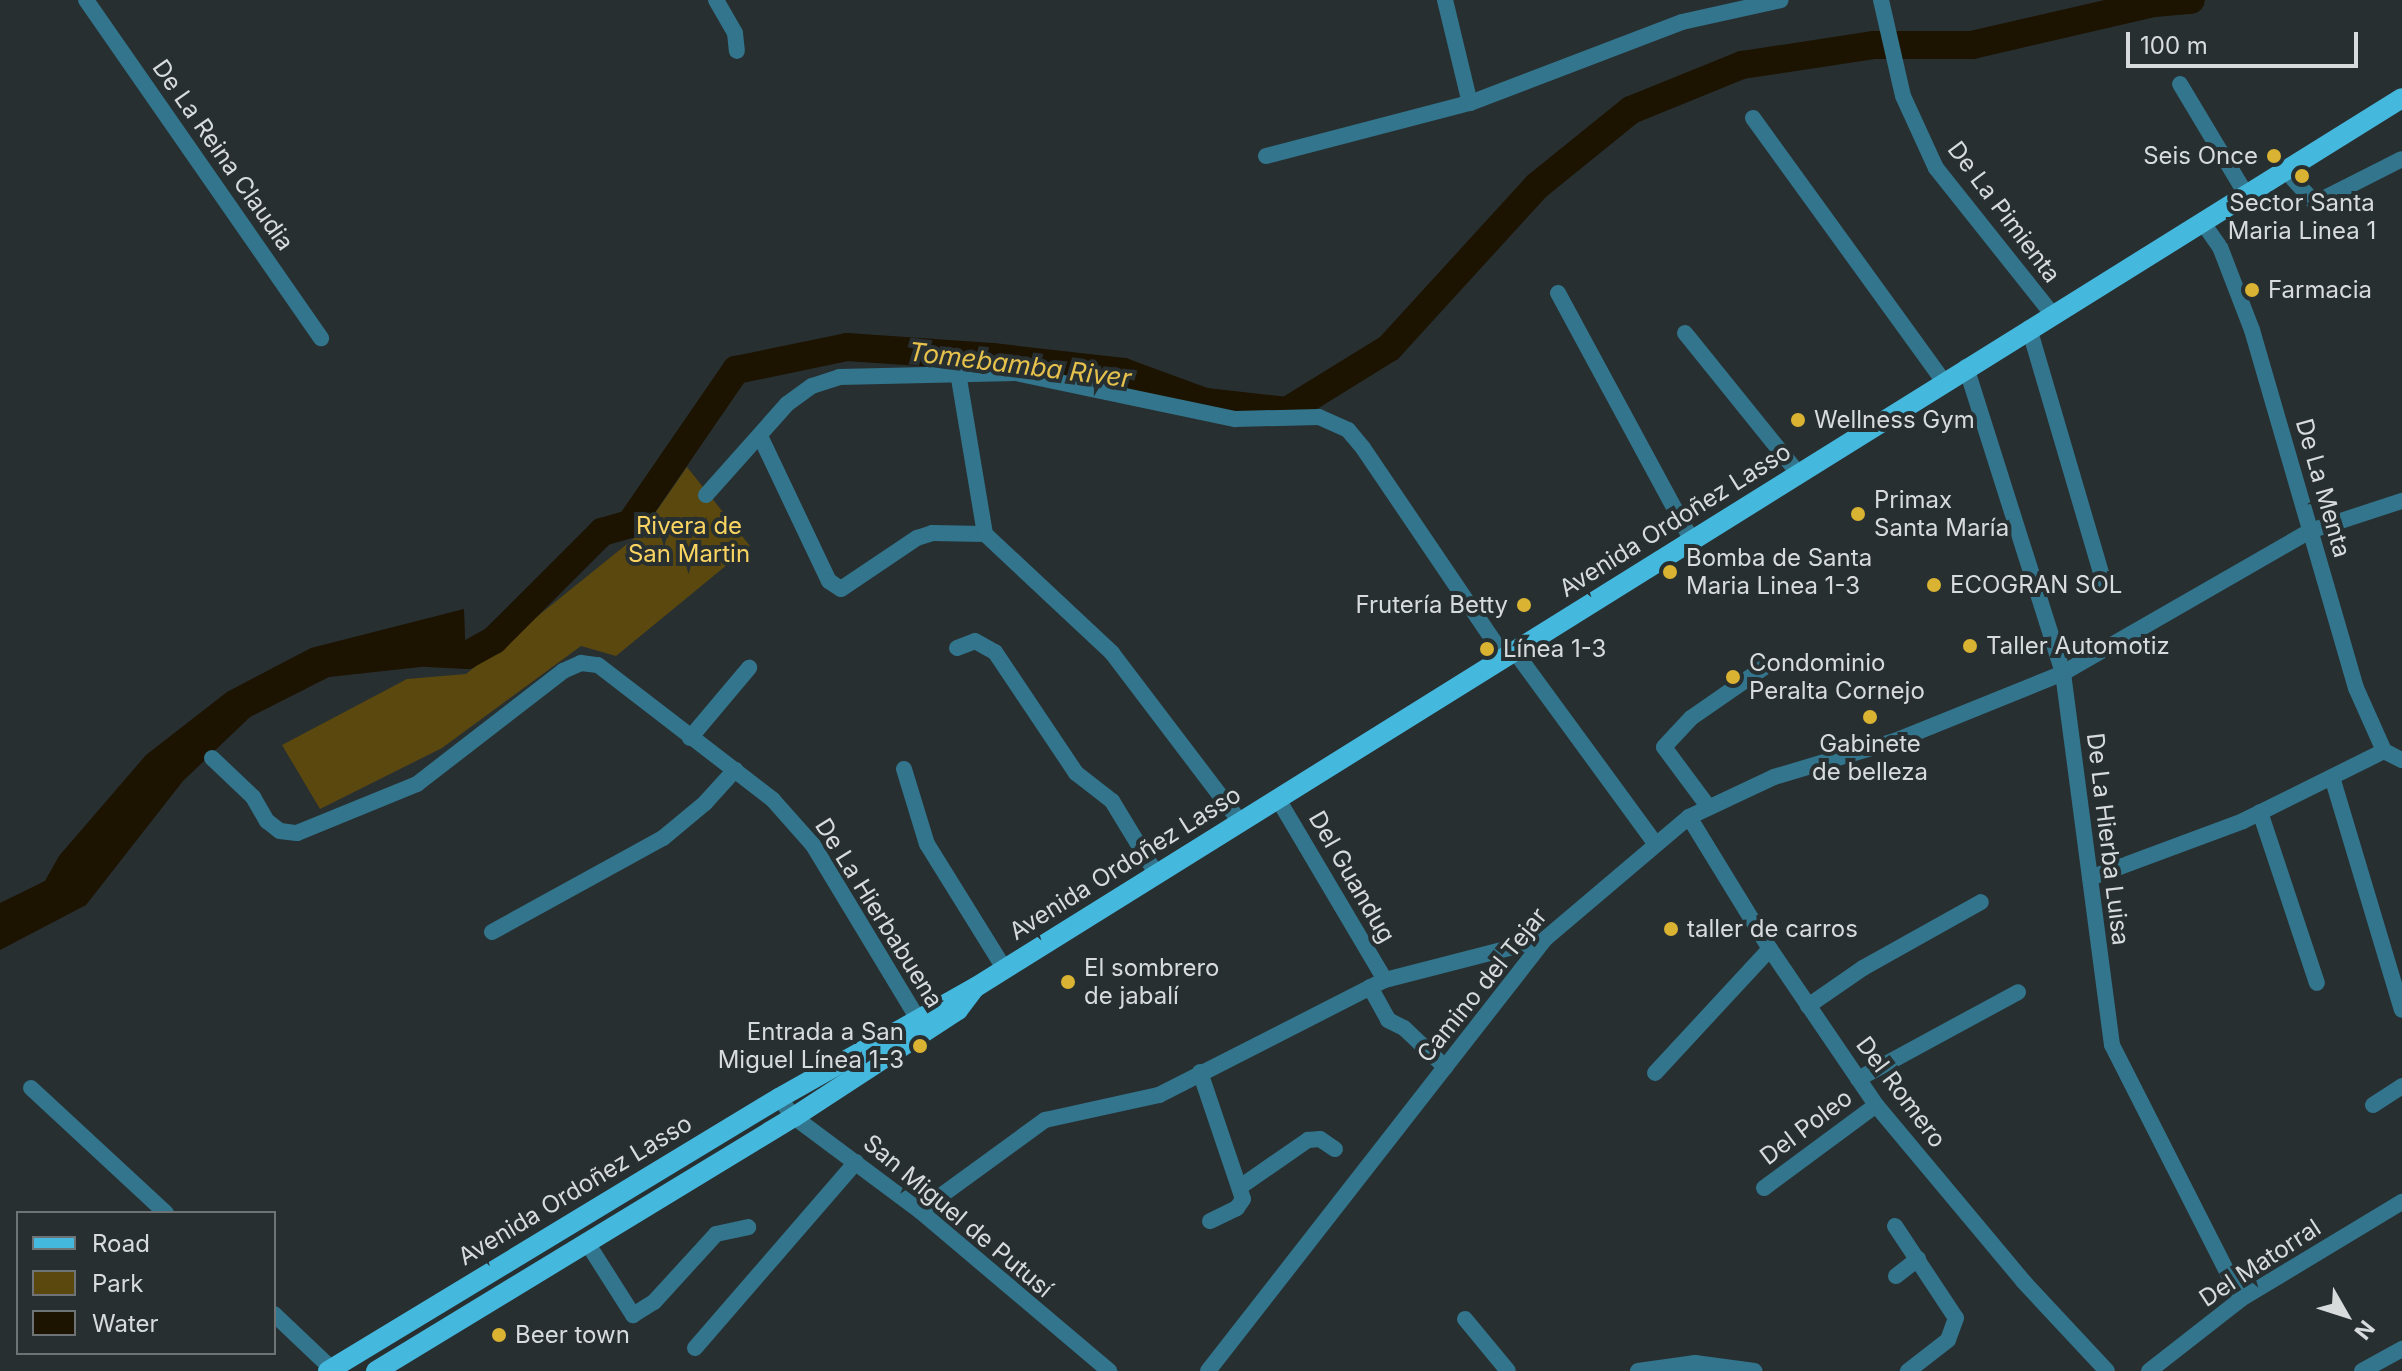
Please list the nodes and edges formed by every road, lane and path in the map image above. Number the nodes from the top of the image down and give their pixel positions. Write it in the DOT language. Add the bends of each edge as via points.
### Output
graph roads {
  1 [pos="86,0"];
  2 [pos="716,0"];
  3 [pos="1445,0"];
  4 [pos="1781,0"];
  5 [pos="1882,3"];
  6 [pos="737,51"];
  7 [pos="2180,84"];
  8 [pos="2402,98"];
  9 [pos="1470,103"];
  10 [pos="1753,118"];
  11 [pos="1266,156"];
  12 [pos="2402,159"];
  13 [pos="2286,171"];
  14 [pos="2247,196"];
  15 [pos="2203,223"];
  16 [pos="1558,293"];
  17 [pos="2052,314"];
  18 [pos="2029,328"];
  19 [pos="1685,333"];
  20 [pos="321,338"];
  21 [pos="1966,367"];
  22 [pos="958,372"];
  23 [pos="1944,382"];
  24 [pos="760,436"];
  25 [pos="1798,473"];
  26 [pos="706,495"];
  27 [pos="2402,501"];
  28 [pos="2310,531"];
  29 [pos="985,534"];
  30 [pos="1692,541"];
  31 [pos="2104,583"];
  32 [pos="957,648"];
  33 [pos="1508,652"];
  34 [pos="1769,664"];
  35 [pos="749,668"];
  36 [pos="2063,673"];
  37 [pos="690,738"];
  38 [pos="2384,751"];
  39 [pos="212,758"];
  40 [pos="2402,760"];
  41 [pos="904,769"];
  42 [pos="735,770"];
  43 [pos="2332,777"];
  44 [pos="1278,799"];
  45 [pos="1707,805"];
  46 [pos="2260,812"];
  47 [pos="1689,817"];
  48 [pos="1241,823"];
  49 [pos="1655,843"];
  50 [pos="1157,875"];
  51 [pos="2090,878"];
  52 [pos="1981,902"];
  53 [pos="492,932"];
  54 [pos="1545,939"];
  55 [pos="1770,949"];
  56 [pos="1004,968"];
  57 [pos="1377,983"];
  58 [pos="2317,983"];
  59 [pos="2018,992"];
  60 [pos="1808,1006"];
  61 [pos="2402,1010"];
  62 [pos="921,1024"];
  63 [pos="1445,1067"];
  64 [pos="1200,1072"];
  65 [pos="1655,1073"];
  66 [pos="1858,1079"];
  67 [pos="2402,1086"];
  68 [pos="31,1088"];
  69 [pos="779,1098"];
  70 [pos="1876,1105"];
  71 [pos="2373,1105"];
  72 [pos="794,1117"];
  73 [pos="1335,1149"];
  74 [pos="856,1162"];
  75 [pos="1240,1187"];
  76 [pos="1764,1188"];
  77 [pos="2402,1202"];
  78 [pos="164,1211"];
  79 [pos="920,1211"];
  80 [pos="1210,1221"];
  81 [pos="1895,1226"];
  82 [pos="748,1227"];
  83 [pos="586,1241"];
  84 [pos="1918,1259"];
  85 [pos="1896,1276"];
  86 [pos="2241,1299"];
  87 [pos="276,1316"];
  88 [pos="1465,1319"];
  89 [pos="695,1348"];
  90 [pos="2402,1349"];
  91 [pos="330,1370"];
  92 [pos="376,1371"];
  93 [pos="1109,1371"];
  94 [pos="1208,1371"];
  95 [pos="1508,1371"];
  96 [pos="1638,1371"];
  97 [pos="1754,1371"];
  98 [pos="1908,1371"];
  99 [pos="2107,1371"];
  100 [pos="2149,1371"];
  101 [pos="2362,1371"];
  1 -- 20 [label="street, De La Reina Claudia"];
  2 -- 6 [label="street" via="735,33"];
  3 -- 9 [label="street"];
  4 -- 9 [label="street" via="1624,41"];
  5 -- 17 [label="street, De La Pimienta" via="1912,124 1936,168"];
  7 -- 14 [label="street"];
  8 -- 13 [label="main road, Avenida Ordoñez Lasso"];
  9 -- 11 [label="street"];
  10 -- 23 [label="street"];
  12 -- 13 [label="street" via="2315,203"];
  13 -- 14 [label="main road, Avenida Ordoñez Lasso"];
  14 -- 15 [label="main road, Avenida Ordoñez Lasso"];
  15 -- 17 [label="main road, Avenida Ordoñez Lasso"];
  15 -- 28 [label="street, De La Menta" via="2220,247 2252,330"];
  16 -- 30 [label="street"];
  17 -- 18 [label="main road, Avenida Ordoñez Lasso"];
  18 -- 21 [label="main road, Avenida Ordoñez Lasso"];
  18 -- 31 [label="street"];
  19 -- 25 [label="street"];
  21 -- 23 [label="main road, Avenida Ordoñez Lasso"];
  21 -- 36 [label="street, De La Hierba Luisa"];
  22 -- 24 [label="street" via="830,379 794,398"];
  22 -- 29 [label="street"];
  22 -- 33 [label="street" via="1016,373 1235,419 1334,420 1363,448"];
  23 -- 25 [label="main road, Avenida Ordoñez Lasso"];
  24 -- 26 [label="street"];
  24 -- 29 [label="street" via="834,587 857,580 917,538 932,533"];
  25 -- 30 [label="main road, Avenida Ordoñez Lasso"];
  27 -- 28 [label="street, Camino del Tejar"];
  28 -- 36 [label="street, Camino del Tejar"];
  28 -- 38 [label="street, De La Menta" via="2356,688"];
  29 -- 48 [label="street" via="1112,653"];
  30 -- 33 [label="main road, Avenida Ordoñez Lasso"];
  32 -- 50 [label="street" via="975,641 995,652 1076,773 1112,801"];
  33 -- 44 [label="main road, Avenida Ordoñez Lasso"];
  33 -- 49 [label="street"];
  34 -- 45 [label="street" via="1691,718 1664,747"];
  35 -- 37 [label="street"];
  36 -- 45 [label="street, Camino del Tejar" via="1895,741 1774,777"];
  36 -- 51 [label="street, De La Hierba Luisa"];
  37 -- 39 [label="street, De La Hierbabuena" via="598,665 581,663 563,671 417,784 297,833 280,831 267,821 253,797"];
  37 -- 42 [label="street, De La Hierbabuena"];
  38 -- 40 [label="street"];
  38 -- 43 [label="street"];
  41 -- 56 [label="street" via="927,844"];
  42 -- 53 [label="street" via="663,838"];
  42 -- 62 [label="street, De La Hierbabuena" via="773,800 813,845"];
  43 -- 46 [label="street"];
  43 -- 61 [label="street"];
  44 -- 48 [label="main road, Avenida Ordoñez Lasso"];
  44 -- 57 [label="street, Del Guandug"];
  45 -- 47 [label="street, Camino del Tejar"];
  46 -- 51 [label="street"];
  46 -- 58 [label="street"];
  47 -- 49 [label="street, Camino del Tejar"];
  47 -- 55 [label="street, Del Romero"];
  48 -- 50 [label="main road, Avenida Ordoñez Lasso"];
  49 -- 54 [label="street, Camino del Tejar"];
  50 -- 56 [label="main road, Avenida Ordoñez Lasso"];
  51 -- 86 [label="street, De La Hierba Luisa" via="2112,1045"];
  52 -- 60 [label="street" via="1863,968"];
  54 -- 57 [label="street"];
  54 -- 63 [label="street, Camino del Tejar"];
  55 -- 60 [label="street, Del Romero"];
  55 -- 65 [label="street"];
  56 -- 62 [label="main road, Avenida Ordoñez Lasso"];
  57 -- 63 [label="street, Del Guandug" via="1388,1020 1404,1028"];
  57 -- 64 [label="street"];
  59 -- 66 [label="street"];
  60 -- 66 [label="street, Del Romero"];
  62 -- 69 [label="main road, Avenida Ordoñez Lasso"];
  62 -- 72 [label="main road, Avenida Ordoñez Lasso"];
  63 -- 94 [label="street, Camino del Tejar"];
  64 -- 75 [label="street"];
  64 -- 79 [label="street" via="1159,1095 1045,1120"];
  66 -- 70 [label="street, Del Romero"];
  67 -- 71 [label="street"];
  68 -- 78 [label="street"];
  69 -- 72 [label="street, San Miguel de Putusí"];
  69 -- 91 [label="main road, Avenida Ordoñez Lasso"];
  70 -- 76 [label="street, Del Poleo"];
  70 -- 99 [label="street, Del Romero" via="2023,1281"];
  72 -- 74 [label="street, San Miguel de Putusí"];
  72 -- 83 [label="main road, Avenida Ordoñez Lasso"];
  73 -- 75 [label="street" via="1308,1140"];
  74 -- 79 [label="street, San Miguel de Putusí"];
  74 -- 89 [label="street"];
  75 -- 80 [label="street" via="1241,1204"];
  77 -- 86 [label="street, Del Matorral"];
  79 -- 93 [label="street, San Miguel de Putusí"];
  81 -- 84 [label="street"];
  82 -- 83 [label="street" via="716,1234 654,1302 633,1315"];
  83 -- 92 [label="main road, Avenida Ordoñez Lasso"];
  84 -- 85 [label="street"];
  84 -- 98 [label="street" via="1953,1311 1957,1326 1948,1340"];
  86 -- 100 [label="street, Del Matorral"];
  87 -- 91 [label="street"];
  88 -- 95 [label="street"];
  90 -- 101 [label="street"];
  96 -- 97 [label="street" via="1695,1363"];
}
